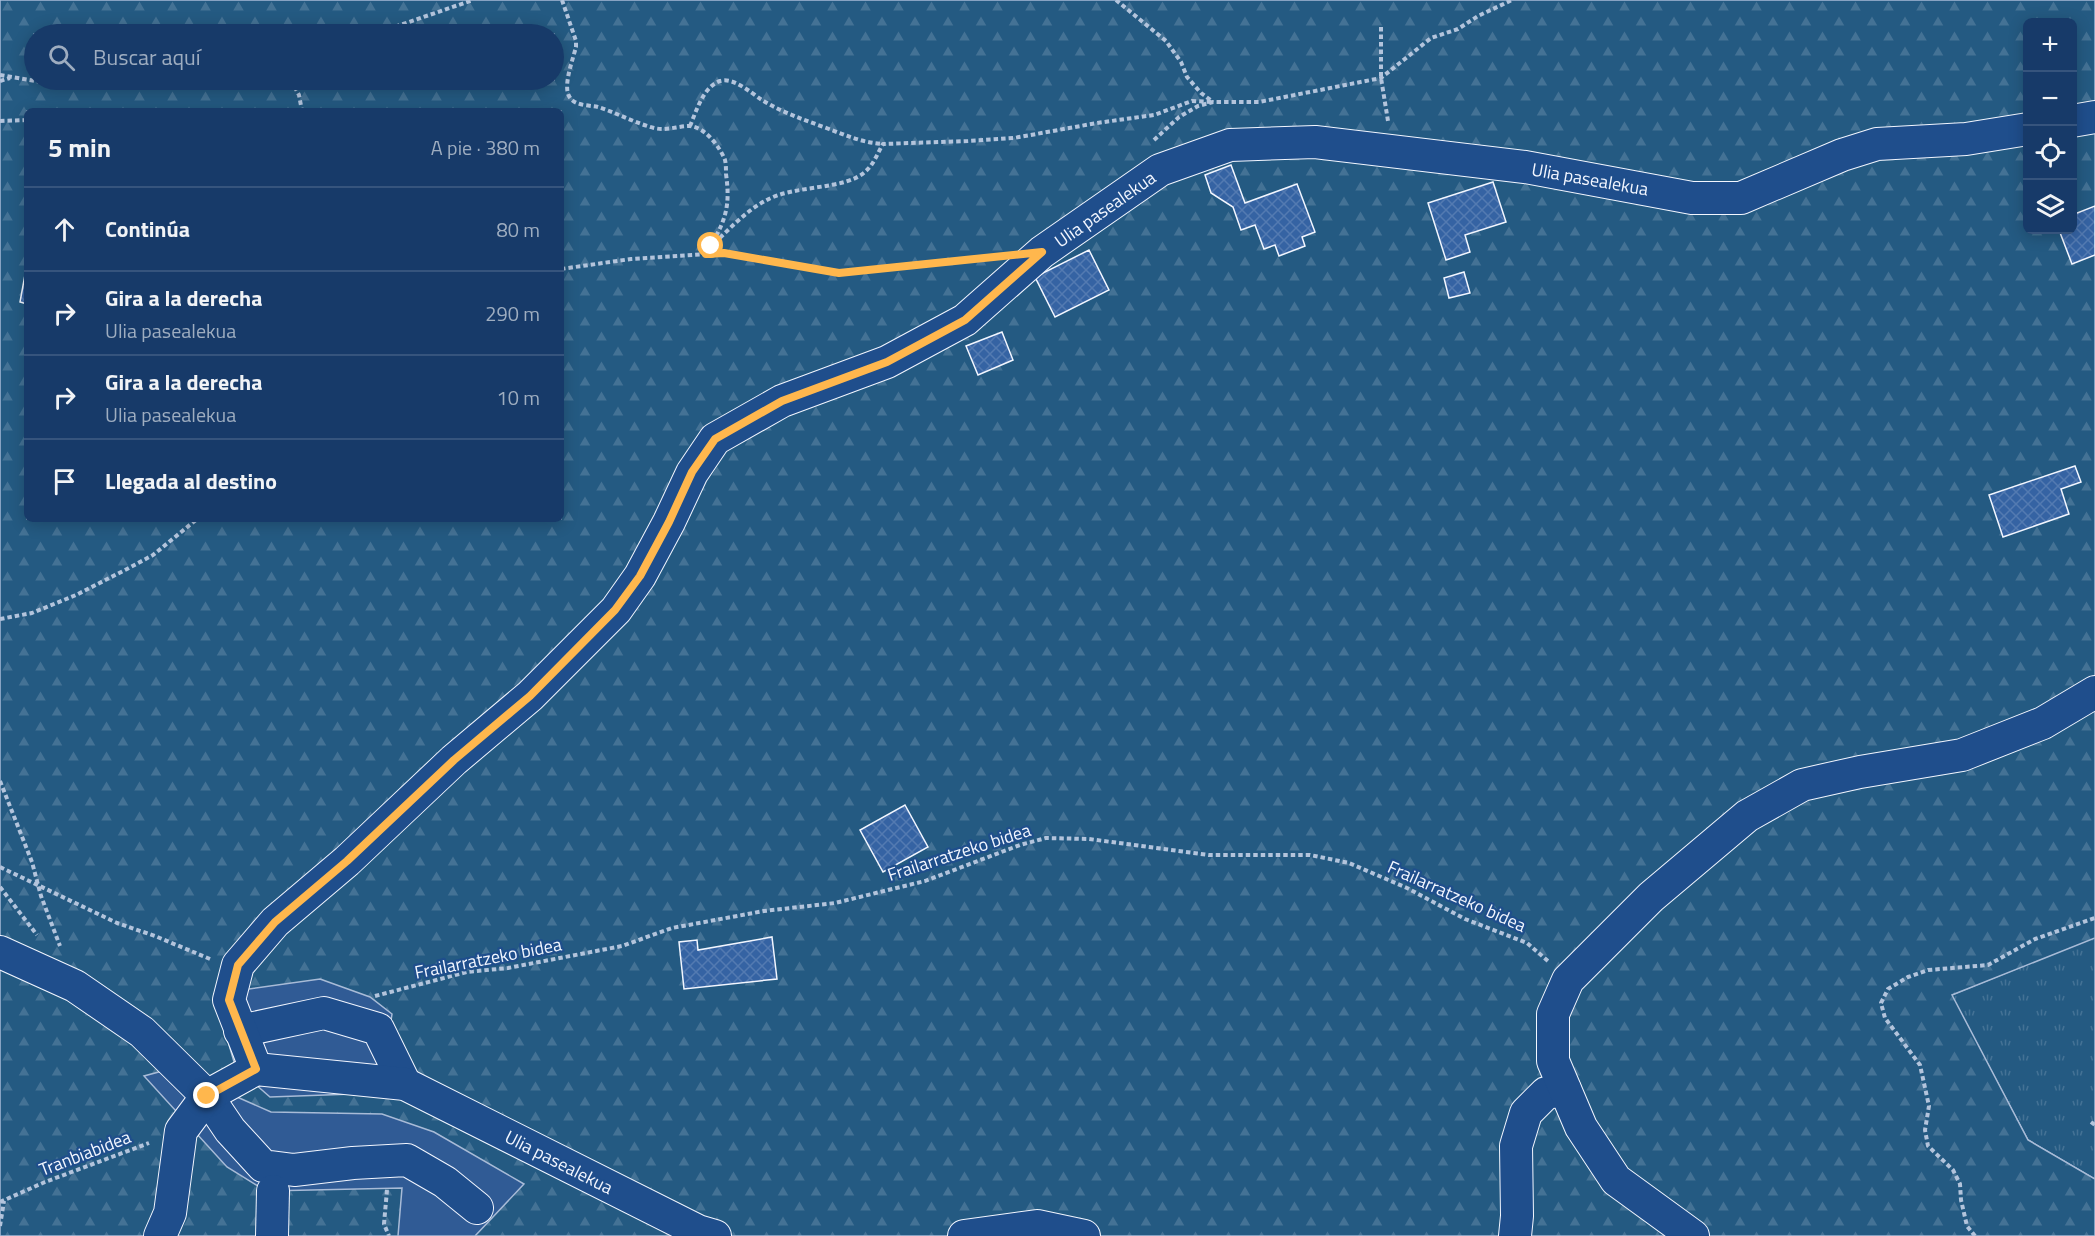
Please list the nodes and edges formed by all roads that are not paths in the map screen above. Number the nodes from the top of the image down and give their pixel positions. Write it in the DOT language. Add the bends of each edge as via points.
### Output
graph roads {
  1 [pos="2095,117"];
  2 [pos="2077,120"];
  3 [pos="2023,130"];
  4 [pos="2095,692"];
  5 [pos="0,952"];
  6 [pos="240,1031"];
  7 [pos="256,1069"];
  8 [pos="405,1084"];
  9 [pos="1565,1090"];
  10 [pos="207,1096"];
  11 [pos="273,1191"];
  12 [pos="477,1208"];
  13 [pos="160,1236"];
  14 [pos="272,1236"];
  15 [pos="714,1236"];
  16 [pos="964,1236"];
  17 [pos="1084,1236"];
  18 [pos="1515,1236"];
  19 [pos="1693,1236"];
  1 -- 2 [label="street"];
  3 -- 6 [label="street, Ulia pasealekua" via="1966,139 1877,144 1741,198 1692,198 1525,167 1315,142 1230,145 1160,170 1042,252 965,320 887,362 782,401 715,439 692,472 640,576 615,610 530,696 275,922 238,965 229,1000"];
  4 -- 9 [label="street" via="2043,723 1962,755 1802,785 1747,816 1652,897 1568,980 1553,1014 1553,1061"];
  5 -- 10 [label="street" via="75,986 141,1032"];
  6 -- 7 [label="street"];
  6 -- 8 [label="street" via="324,1012 378,1029"];
  7 -- 8 [label="street, Ulia pasealekua"];
  7 -- 10 [label="street"];
  8 -- 15 [label="street, Ulia pasealekua" via="698,1232"];
  9 -- 18 [label="street" via="1546,1093 1526,1113 1516,1146"];
  9 -- 19 [label="street" via="1581,1127 1616,1180"];
  10 -- 12 [label="street" via="230,1130 263,1166 294,1170 407,1160 445,1182"];
  10 -- 13 [label="street" via="181,1131 170,1213"];
  11 -- 14 [label="street"];
  16 -- 17 [label="street" via="1037,1226"];
}
